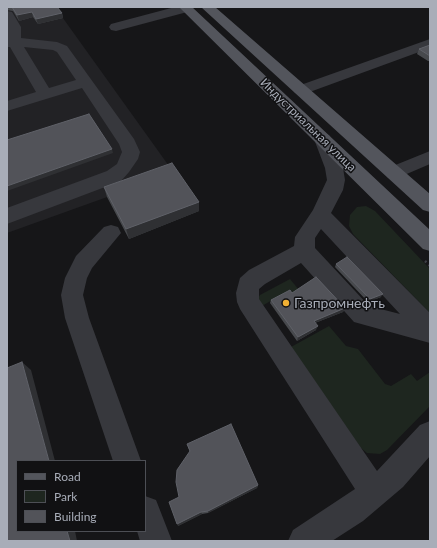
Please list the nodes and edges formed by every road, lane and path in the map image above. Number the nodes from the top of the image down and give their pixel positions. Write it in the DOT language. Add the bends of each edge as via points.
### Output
graph roads {
  1 [pos="207,7"];
  2 [pos="185,8"];
  3 [pos="7,15"];
  4 [pos="116,27"];
  5 [pos="10,42"];
  6 [pos="430,43"];
  7 [pos="85,82"];
  8 [pos="301,90"];
  9 [pos="45,94"];
  10 [pos="7,106"];
  11 [pos="323,139"];
  12 [pos="430,157"];
  13 [pos="395,173"];
  14 [pos="430,205"];
  15 [pos="320,215"];
  16 [pos="7,216"];
  17 [pos="111,233"];
  18 [pos="430,243"];
  19 [pos="304,251"];
  20 [pos="430,331"];
  21 [pos="430,434"];
  22 [pos="127,460"];
  23 [pos="374,492"];
  24 [pos="146,514"];
  25 [pos="156,541"];
  26 [pos="304,541"];
  1 -- 8 [label="main road, Индустриальная улица"];
  2 -- 4 [label="lane"];
  2 -- 11 [label="main road, Индустриальная улица"];
  3 -- 5 [label="lane" via="14,27"];
  5 -- 7 [label="lane" via="57,46 62,49"];
  5 -- 9 [label="lane"];
  6 -- 8 [label="lane"];
  7 -- 9 [label="lane"];
  7 -- 16 [label="lane" via="128,143 131,152 129,159 114,176 102,182"];
  8 -- 13 [label="main road, Индустриальная улица"];
  9 -- 10 [label="lane"];
  11 -- 15 [label="lane" via="336,180"];
  11 -- 18 [label="main road, Индустриальная улица"];
  12 -- 13 [label="lane"];
  13 -- 14 [label="main road, Индустриальная улица"];
  15 -- 19 [label="lane" via="305,237"];
  15 -- 20 [label="lane"];
  17 -- 22 [label="lane" via="84,262 76,278 72,295 77,318"];
  19 -- 20 [label="lane" via="362,315"];
  19 -- 23 [label="lane" via="248,285 248,302"];
  21 -- 23 [label="lane" via="393,477"];
  23 -- 26 [label="lane" via="352,510"];
  24 -- 25 [label="lane"];
}
